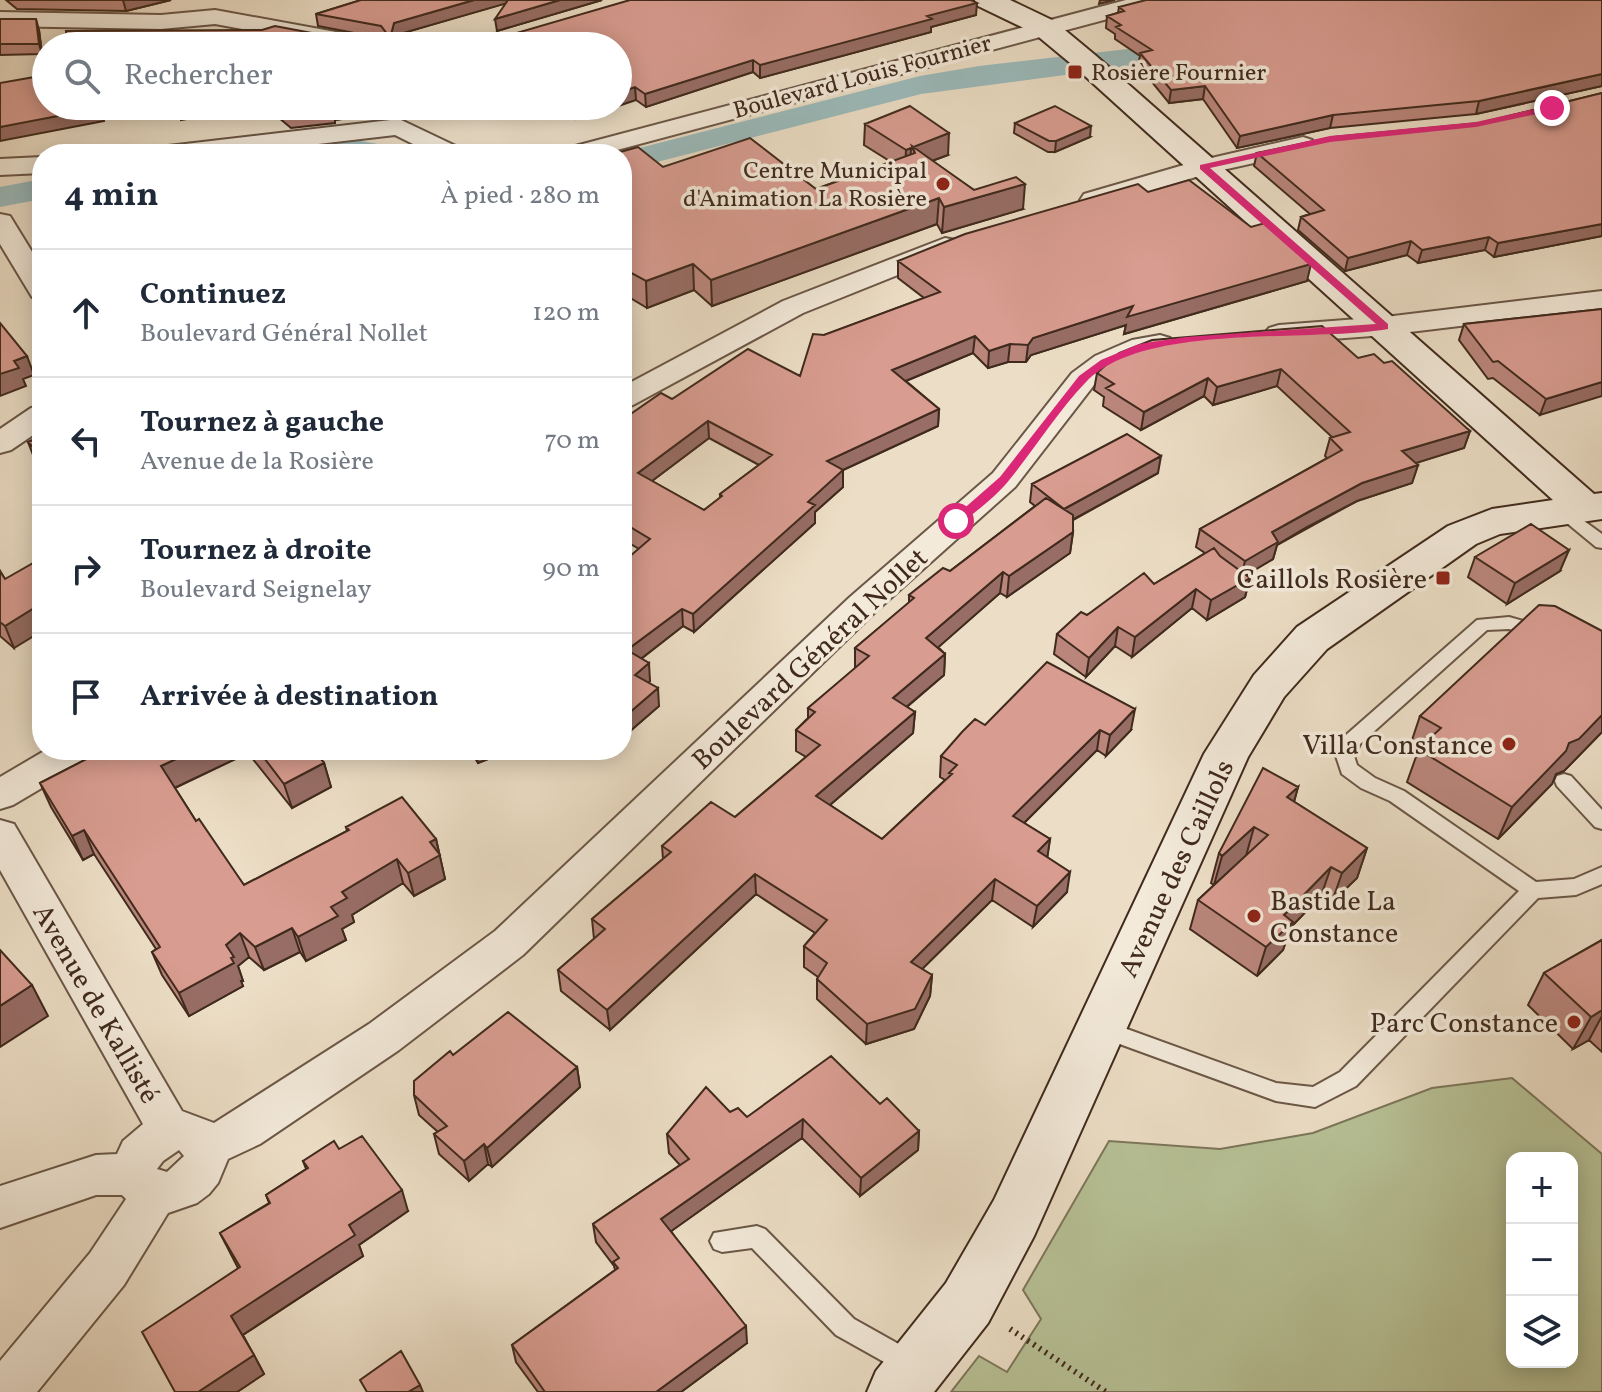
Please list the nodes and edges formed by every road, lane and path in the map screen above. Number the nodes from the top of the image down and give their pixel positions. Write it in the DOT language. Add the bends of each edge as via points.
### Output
graph roads {
  1 [pos="988,0"];
  2 [pos="1152,0"];
  3 [pos="254,4"];
  4 [pos="215,17"];
  5 [pos="0,19"];
  6 [pos="1044,27"];
  7 [pos="297,32"];
  8 [pos="380,120"];
  9 [pos="410,120"];
  10 [pos="1330,139"];
  11 [pos="230,144"];
  12 [pos="440,144"];
  13 [pos="610,144"];
  14 [pos="32,165"];
  15 [pos="0,167"];
  16 [pos="1203,167"];
  17 [pos="1065,208"];
  18 [pos="0,222"];
  19 [pos="967,238"];
  20 [pos="32,275"];
  21 [pos="1602,300"];
  22 [pos="1385,326"];
  23 [pos="1245,336"];
  24 [pos="1186,340"];
  25 [pos="632,394"];
  26 [pos="32,422"];
  27 [pos="0,443"];
  28 [pos="1588,517"];
  29 [pos="1559,624"];
  30 [pos="59,760"];
  31 [pos="1564,781"];
  32 [pos="0,795"];
  33 [pos="1602,822"];
  34 [pos="0,835"];
  35 [pos="1602,875"];
  36 [pos="1533,890"];
  37 [pos="1102,1029"];
  38 [pos="187,1140"];
  39 [pos="146,1183"];
  40 [pos="0,1207"];
  41 [pos="722,1241"];
  42 [pos="1029,1341"];
  43 [pos="907,1380"];
  44 [pos="6,1392"];
  45 [pos="1106,1392"];
  1 -- 6 [label="street"];
  2 -- 6 [label="street, Boulevard Louis Fournier"];
  3 -- 4 [label="street"];
  4 -- 5 [label="street" via="161,22"];
  4 -- 7 [label="street"];
  6 -- 13 [label="street, Boulevard Louis Fournier"];
  6 -- 16 [label="street"];
  8 -- 11 [label="street"];
  9 -- 12 [label="street"];
  10 -- 16 [label="street"];
  14 -- 15 [label="street"];
  16 -- 17 [label="street"];
  16 -- 22 [label="street"];
  18 -- 20 [label="street"];
  19 -- 25 [label="street" via="793,307"];
  21 -- 22 [label="street"];
  22 -- 23 [label="street"];
  22 -- 28 [label="street"];
  24 -- 38 [label="street, Boulevard Général Nollet" via="1142,346 1105,362 1083,379 1004,480 862,605 509,943 384,1037 244,1130"];
  26 -- 27 [label="street"];
  28 -- 37 [label="street, Avenue des Caillols" via="1492,522 1462,535 1312,638 1269,686 1227,754"];
  29 -- 36 [label="lane" via="1535,631 1509,623 1483,624 1353,740 1345,756 1349,769 1368,783 1397,796"];
  30 -- 32 [label="street"];
  31 -- 33 [label="lane"];
  34 -- 38 [label="street, Avenue de Kallisté" via="157,1105"];
  35 -- 36 [label="lane" via="1576,887"];
  36 -- 37 [label="lane" via="1348,1079 1315,1097 1276,1092"];
  37 -- 43 [label="street, Avenue des Caillols" via="967,1303"];
  38 -- 39 [label="street, Boulevard Général Nollet" via="147,1144 135,1164"];
  39 -- 40 [label="street" via="96,1175"];
  39 -- 44 [label="street" via="107,1269"];
  41 -- 43 [label="lane" via="757,1237 845,1327"];
  42 -- 45 [label="path"];
}
